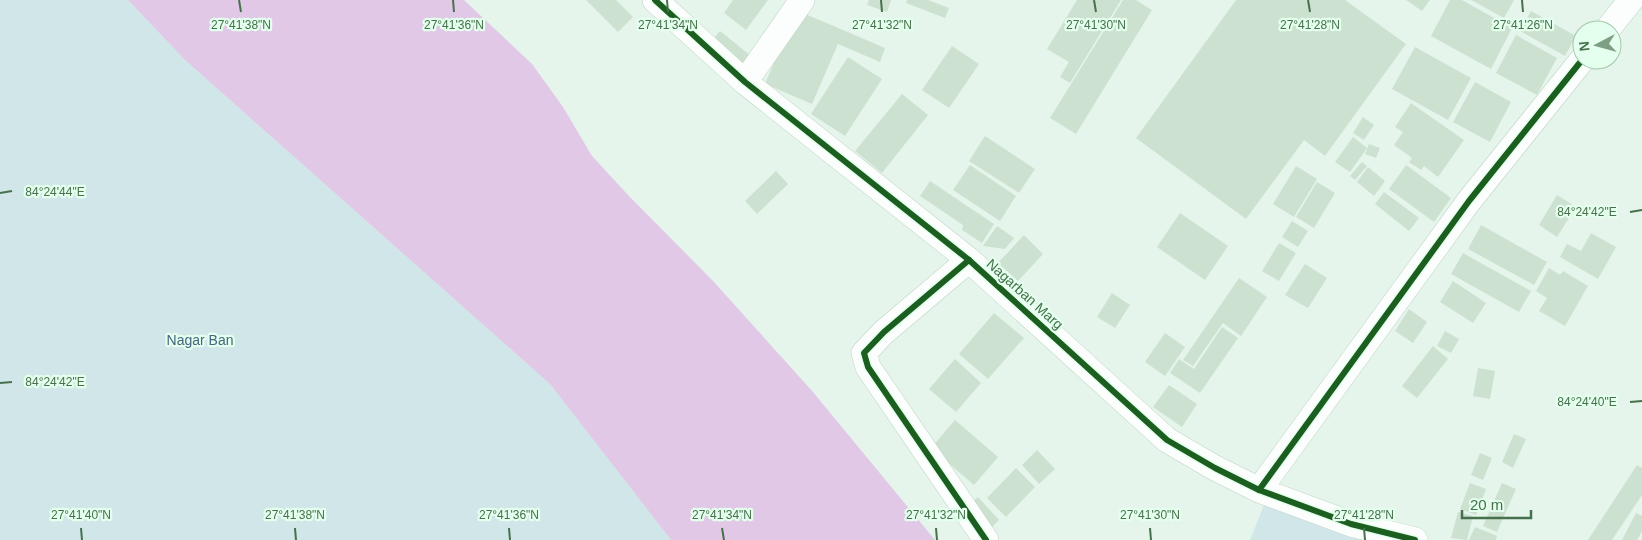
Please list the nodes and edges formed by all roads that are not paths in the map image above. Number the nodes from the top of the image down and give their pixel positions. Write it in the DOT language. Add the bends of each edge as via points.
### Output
graph roads {
  1 [pos="655,0"];
  2 [pos="802,0"];
  3 [pos="1631,0"];
  4 [pos="1615,20"];
  5 [pos="1574,70"];
  6 [pos="745,82"];
  7 [pos="969,260"];
  8 [pos="1259,490"];
  9 [pos="986,540"];
  10 [pos="1415,540"];
  1 -- 6 [label="street, Nagarban Marg"];
  2 -- 6 [label="street"];
  3 -- 4 [label="street"];
  5 -- 8 [label="street" via="1469,201"];
  6 -- 7 [label="street, Nagarban Marg"];
  7 -- 8 [label="street, Nagarban Marg" via="1168,440"];
  7 -- 9 [label="street" via="864,353 868,367"];
  8 -- 10 [label="street, Nagarban Marg" via="1351,524"];
}
